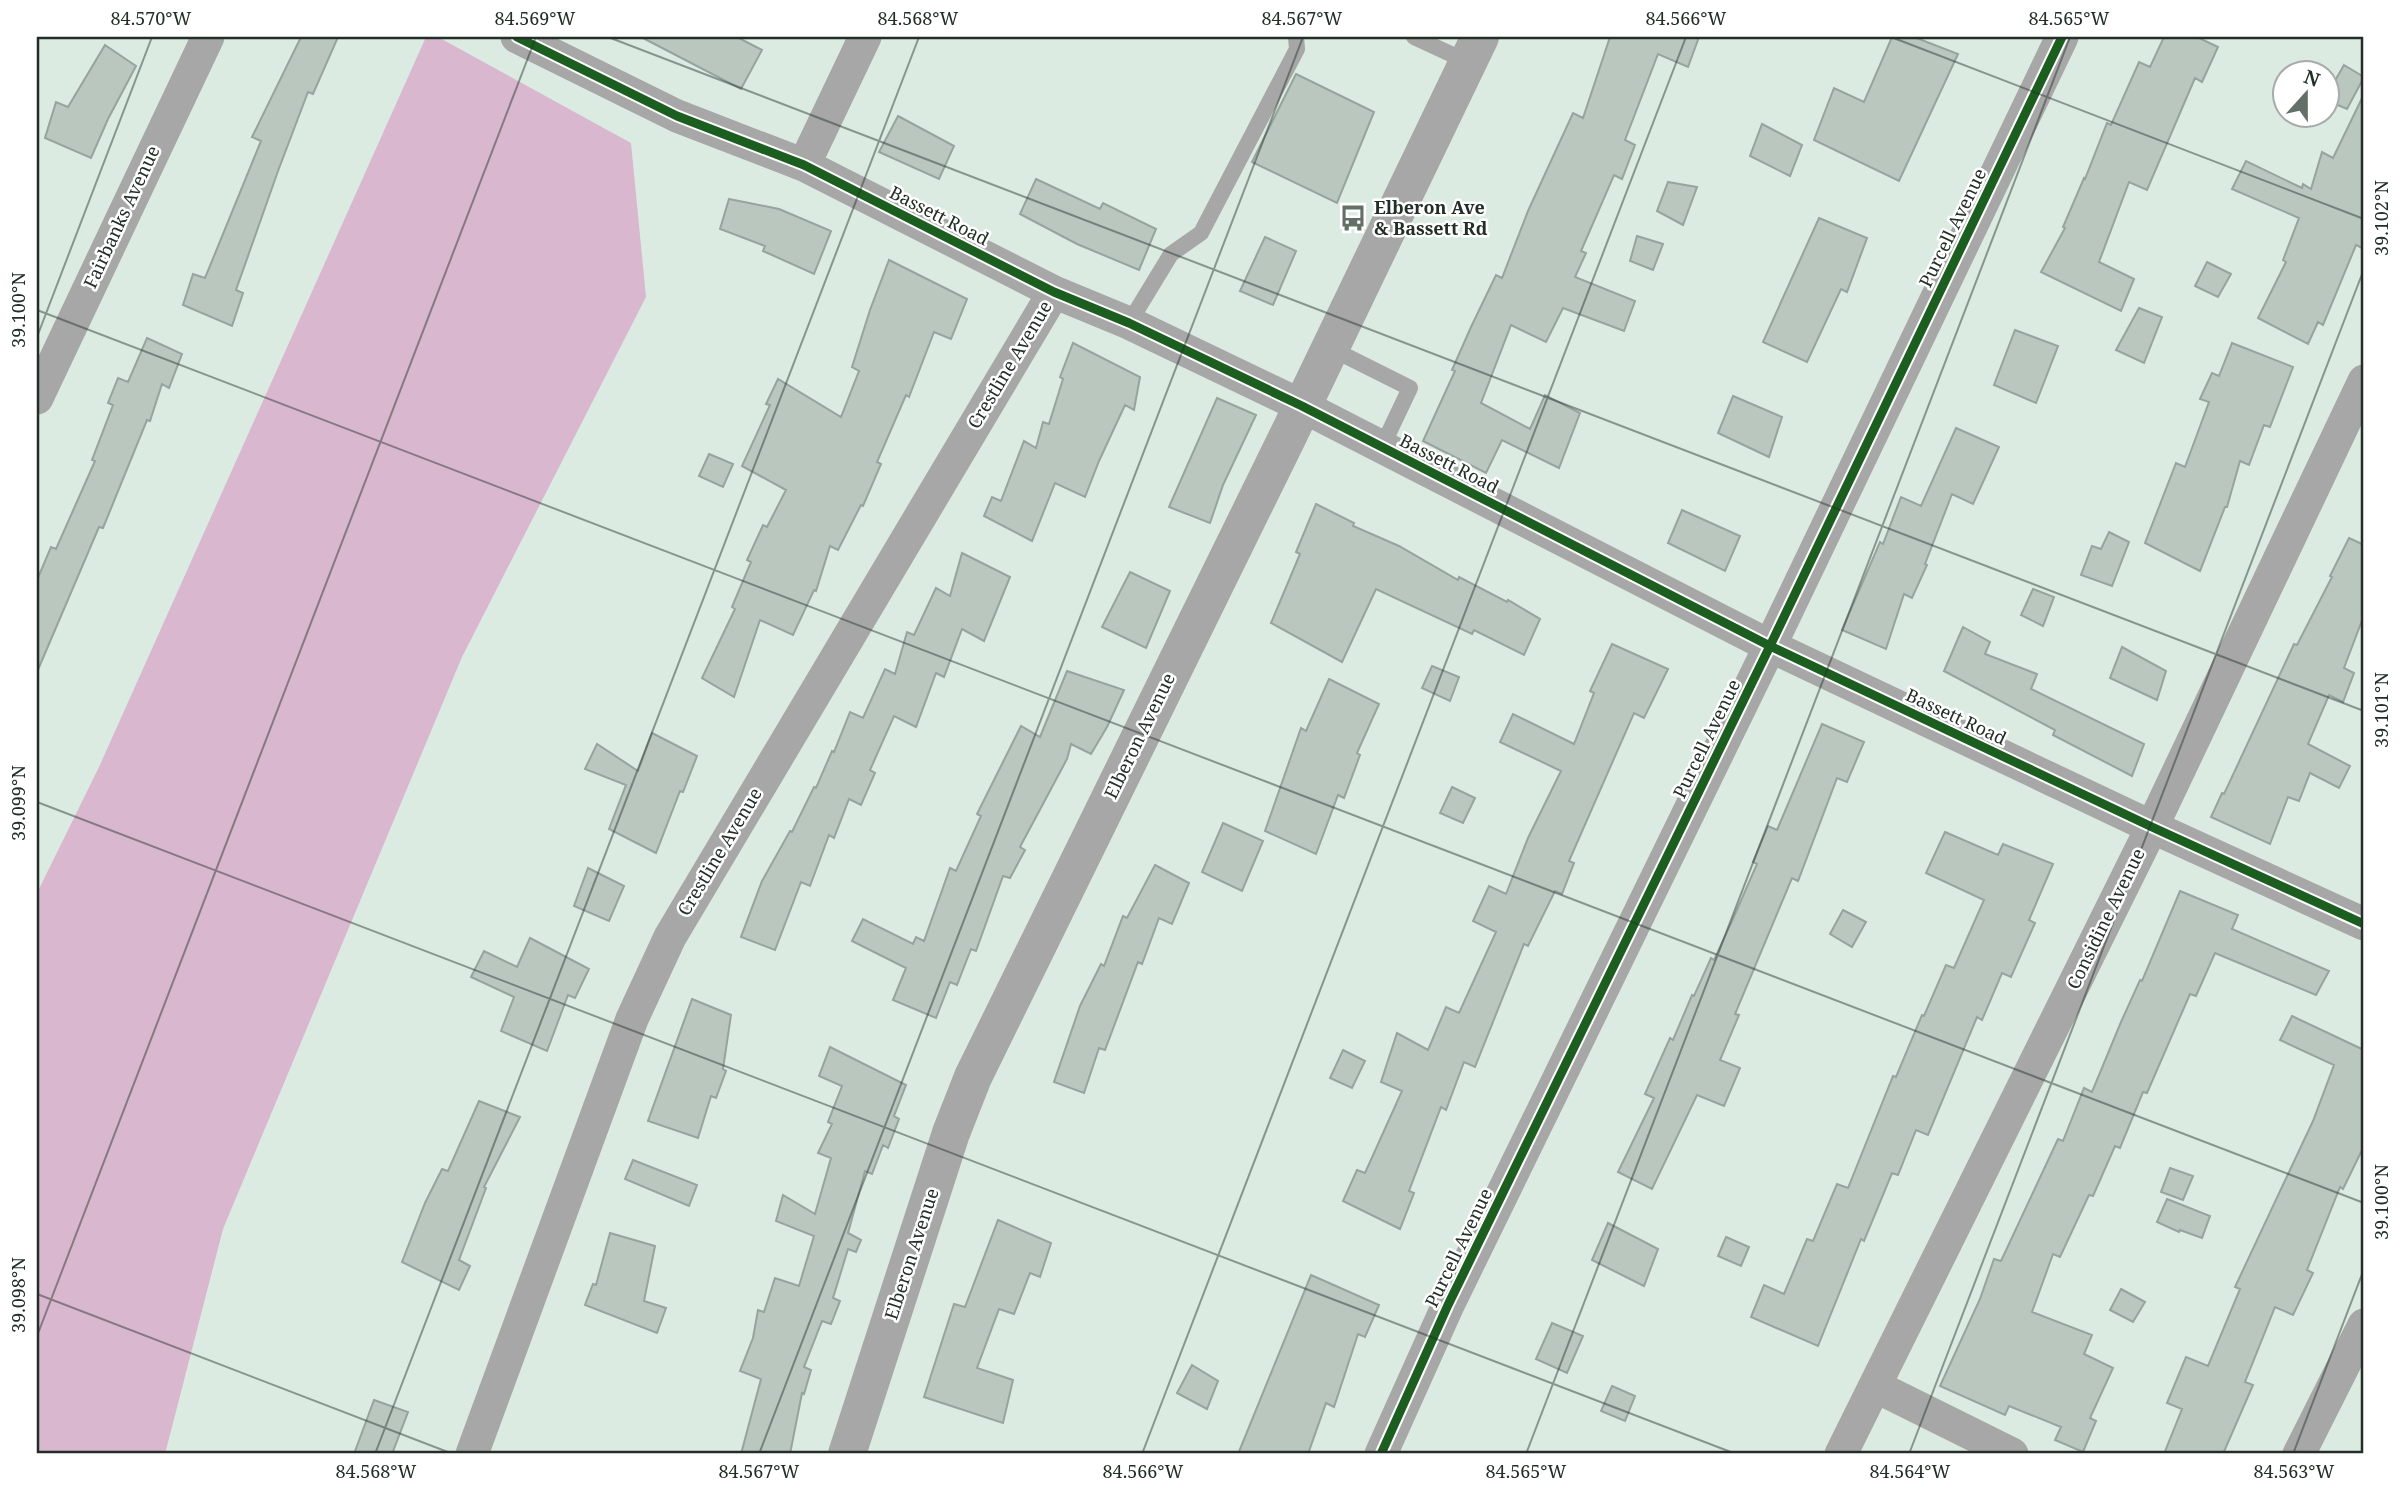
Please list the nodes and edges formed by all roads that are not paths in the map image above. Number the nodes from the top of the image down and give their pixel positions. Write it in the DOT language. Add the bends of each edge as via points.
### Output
graph roads {
  1 [pos="208,37"];
  2 [pos="517,37"];
  3 [pos="865,37"];
  4 [pos="1296,37"];
  5 [pos="1414,37"];
  6 [pos="2062,37"];
  7 [pos="1474,49"];
  8 [pos="804,165"];
  9 [pos="1054,292"];
  10 [pos="1129,323"];
  11 [pos="1330,348"];
  12 [pos="2364,381"];
  13 [pos="37,398"];
  14 [pos="1302,407"];
  15 [pos="1382,447"];
  16 [pos="1770,646"];
  17 [pos="2152,827"];
  18 [pos="2364,924"];
  19 [pos="2364,1325"];
  20 [pos="1875,1387"];
  21 [pos="472,1454"];
  22 [pos="847,1454"];
  23 [pos="1381,1454"];
  24 [pos="1842,1454"];
  25 [pos="2012,1454"];
  26 [pos="2298,1454"];
  1 -- 13 [label="street, Fairbanks Avenue"];
  2 -- 8 [label="street, Bassett Road" via="677,116"];
  3 -- 8 [label="street"];
  4 -- 10 [label="lane" via="1297,49 1201,233 1171,254"];
  5 -- 7 [label="lane"];
  6 -- 16 [label="street, Purcell Avenue"];
  7 -- 11 [label="street, Elberon Avenue"];
  8 -- 9 [label="street, Bassett Road"];
  9 -- 10 [label="street, Bassett Road"];
  9 -- 21 [label="street, Crestline Avenue" via="670,937 632,1018"];
  10 -- 14 [label="street, Bassett Road"];
  11 -- 14 [label="street, Elberon Avenue"];
  11 -- 15 [label="lane" via="1410,388"];
  12 -- 17 [label="street, Considine Avenue"];
  14 -- 15 [label="street, Bassett Road"];
  14 -- 22 [label="street, Elberon Avenue" via="973,1077"];
  15 -- 16 [label="street, Bassett Road"];
  16 -- 17 [label="street, Bassett Road"];
  16 -- 23 [label="street, Purcell Avenue" via="1448,1305"];
  17 -- 18 [label="street, Bassett Road"];
  17 -- 20 [label="street, Considine Avenue"];
  19 -- 26 [label="street"];
  20 -- 24 [label="street, Considine Avenue"];
  20 -- 25 [label="street"];
}
